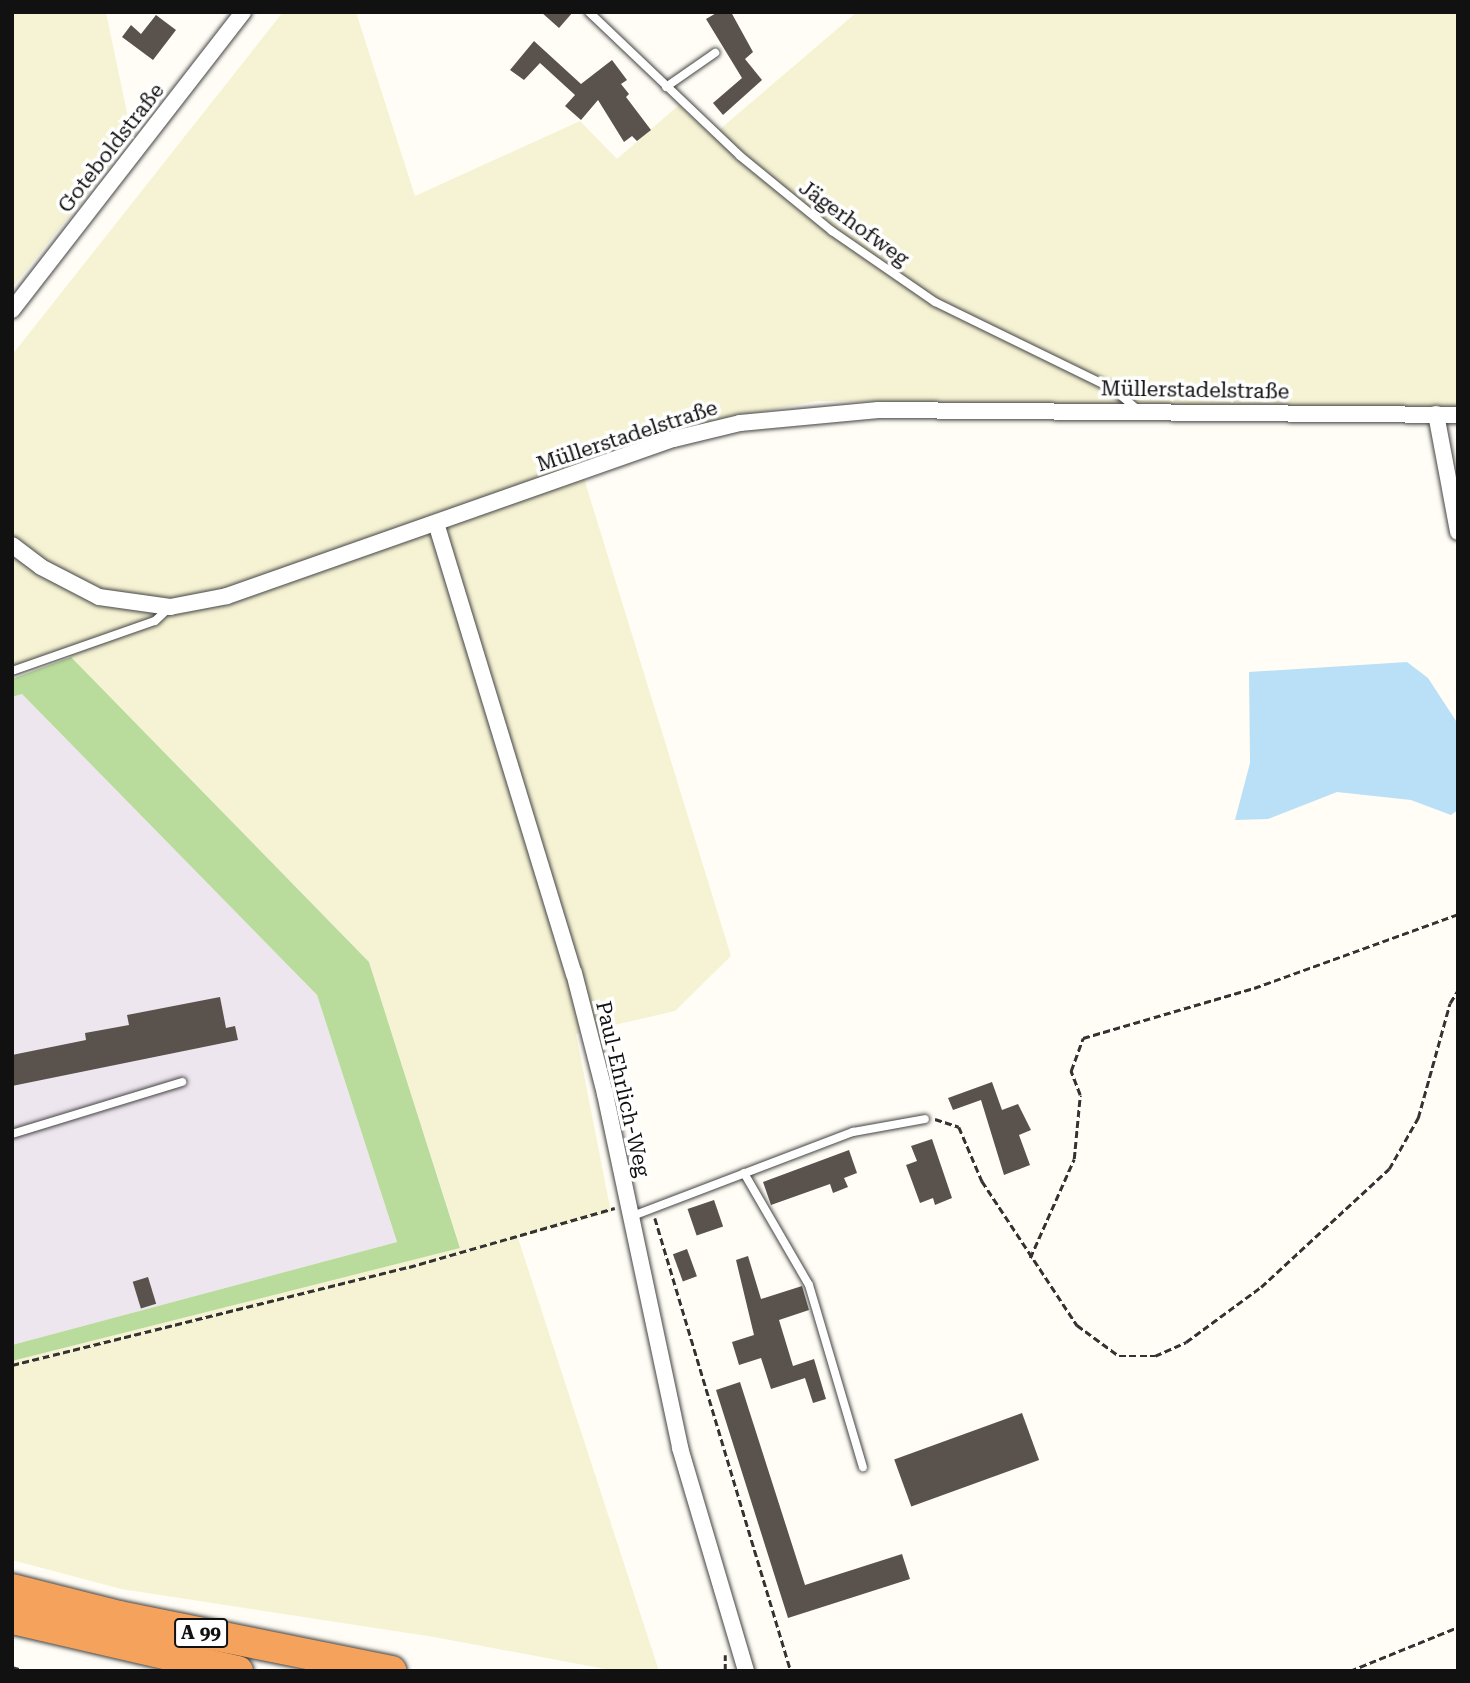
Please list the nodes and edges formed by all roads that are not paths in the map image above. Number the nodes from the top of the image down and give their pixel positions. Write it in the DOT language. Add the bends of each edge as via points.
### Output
graph roads {
  1 [pos="243,12"];
  2 [pos="589,12"];
  3 [pos="229,20"];
  4 [pos="715,53"];
  5 [pos="666,87"];
  6 [pos="12,310"];
  7 [pos="1137,410"];
  8 [pos="1436,414"];
  9 [pos="1458,415"];
  10 [pos="436,523"];
  11 [pos="1458,532"];
  12 [pos="12,545"];
  13 [pos="170,607"];
  14 [pos="12,671"];
  15 [pos="182,1082"];
  16 [pos="925,1119"];
  17 [pos="12,1133"];
  18 [pos="744,1173"];
  19 [pos="629,1211"];
  20 [pos="863,1467"];
  21 [pos="12,1589"];
  22 [pos="12,1619"];
  23 [pos="744,1666"];
  24 [pos="238,1671"];
  25 [pos="392,1671"];
  1 -- 3 [label="street, Goteboldstraße"];
  2 -- 5 [label="lane, Jägerhofweg"];
  3 -- 6 [label="street, Goteboldstraße"];
  4 -- 5 [label="lane"];
  5 -- 7 [label="lane, Jägerhofweg" via="773,185 890,272 1012,343 1114,389"];
  7 -- 8 [label="street, Müllerstadelstraße"];
  7 -- 10 [label="street, Müllerstadelstraße" via="878,410 740,423 674,439"];
  8 -- 9 [label="street, Müllerstadelstraße"];
  8 -- 11 [label="street"];
  10 -- 13 [label="street, Müllerstadelstraße" via="227,596"];
  10 -- 19 [label="street, Paul-Ehrlich-Weg" via="574,973"];
  12 -- 13 [label="street, Müllerstadelstraße" via="41,567 99,597"];
  13 -- 14 [label="lane" via="155,621"];
  15 -- 17 [label="lane"];
  16 -- 18 [label="lane" via="853,1132"];
  18 -- 19 [label="lane" via="652,1208"];
  18 -- 20 [label="lane" via="809,1285"];
  19 -- 23 [label="street, Paul-Ehrlich-Weg" via="680,1448"];
  21 -- 25 [label="highway, A 99" via="119,1616"];
  22 -- 24 [label="highway, A 99"];
}
